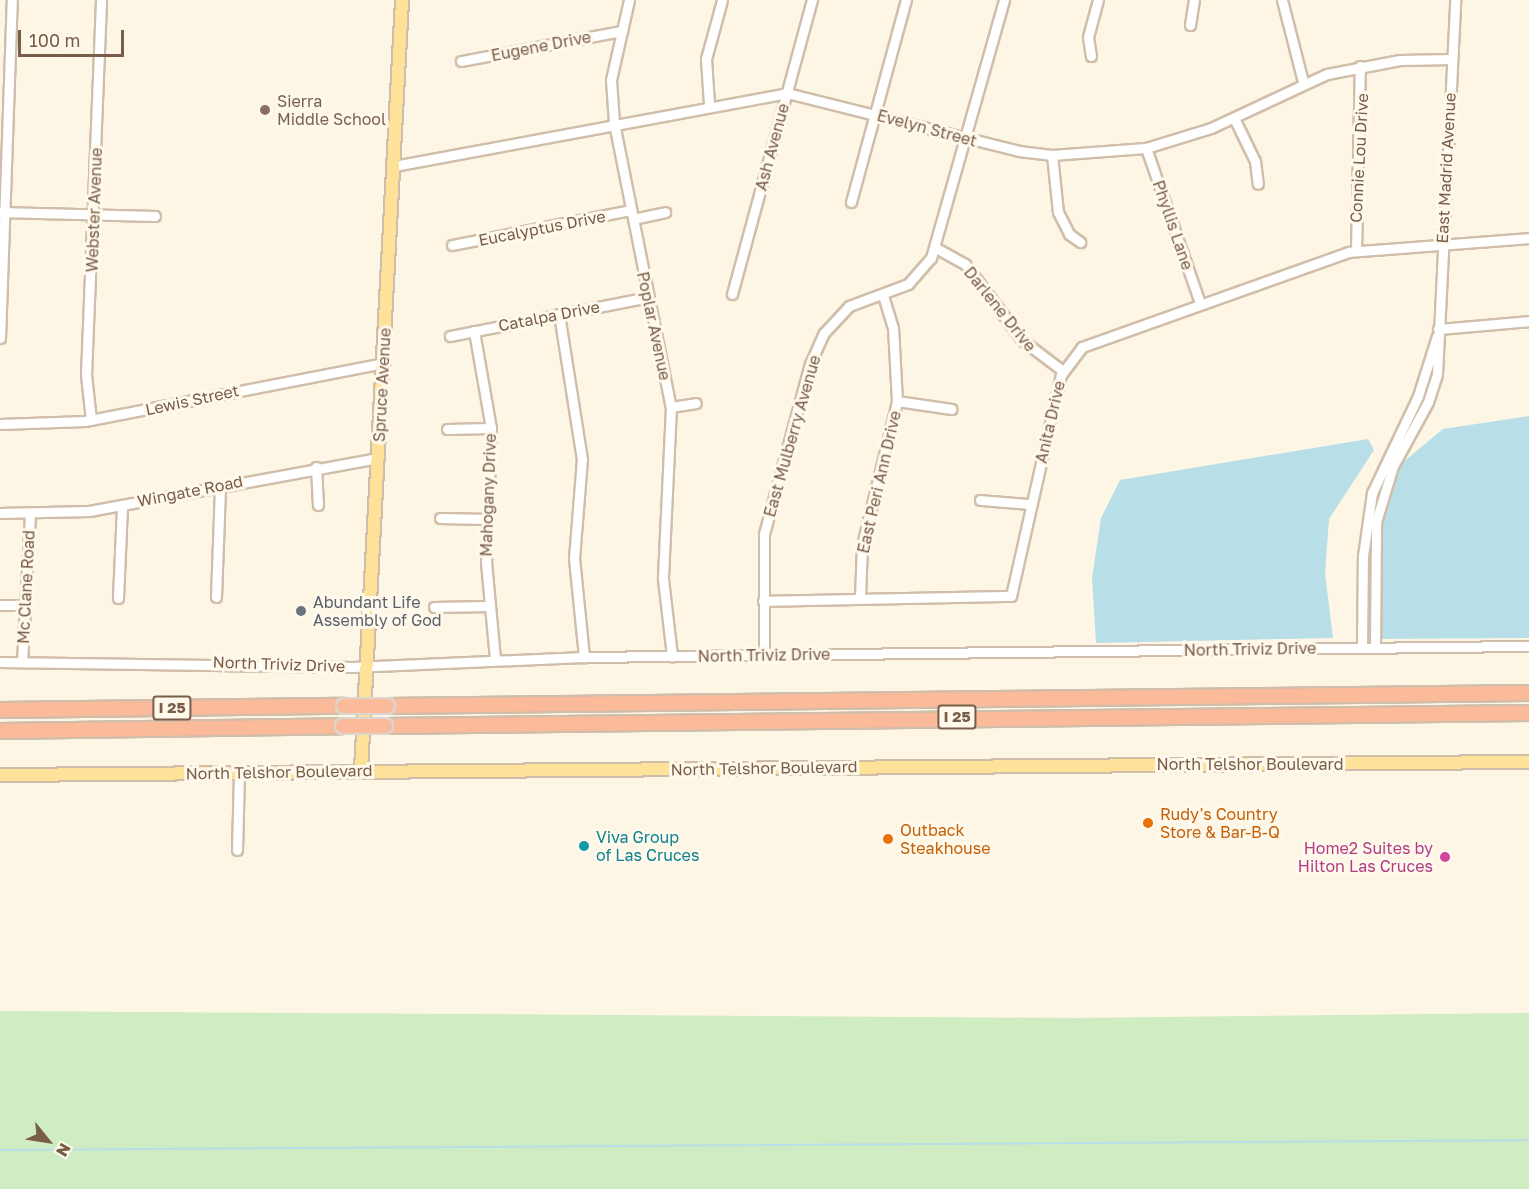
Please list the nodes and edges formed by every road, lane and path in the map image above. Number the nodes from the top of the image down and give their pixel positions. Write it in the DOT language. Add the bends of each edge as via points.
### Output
graph roads {
  1 [pos="12,0"];
  2 [pos="101,0"];
  3 [pos="402,0"];
  4 [pos="629,0"];
  5 [pos="722,0"];
  6 [pos="812,0"];
  7 [pos="906,0"];
  8 [pos="1004,0"];
  9 [pos="1098,0"];
  10 [pos="1194,0"];
  11 [pos="1282,0"];
  12 [pos="1455,0"];
  13 [pos="1190,25"];
  14 [pos="622,31"];
  15 [pos="1091,56"];
  16 [pos="1452,59"];
  17 [pos="461,61"];
  18 [pos="1360,66"];
  19 [pos="1303,82"];
  20 [pos="788,93"];
  21 [pos="709,104"];
  22 [pos="875,114"];
  23 [pos="1234,118"];
  24 [pos="614,123"];
  25 [pos="966,139"];
  26 [pos="1146,148"];
  27 [pos="1052,155"];
  28 [pos="394,166"];
  29 [pos="1258,184"];
  30 [pos="851,202"];
  31 [pos="3,212"];
  32 [pos="665,212"];
  33 [pos="632,214"];
  34 [pos="94,216"];
  35 [pos="155,216"];
  36 [pos="1529,238"];
  37 [pos="1080,242"];
  38 [pos="1442,243"];
  39 [pos="452,245"];
  40 [pos="936,248"];
  41 [pos="1356,251"];
  42 [pos="732,294"];
  43 [pos="883,296"];
  44 [pos="648,297"];
  45 [pos="1200,303"];
  46 [pos="559,314"];
  47 [pos="1529,321"];
  48 [pos="474,331"];
  49 [pos="1438,332"];
  50 [pos="450,336"];
  51 [pos="0,338"];
  52 [pos="384,363"];
  53 [pos="1063,371"];
  54 [pos="897,401"];
  55 [pos="696,403"];
  56 [pos="671,407"];
  57 [pos="951,409"];
  58 [pos="91,420"];
  59 [pos="0,424"];
  60 [pos="491,428"];
  61 [pos="447,429"];
  62 [pos="379,458"];
  63 [pos="316,467"];
  64 [pos="219,486"];
  65 [pos="980,500"];
  66 [pos="1029,504"];
  67 [pos="122,505"];
  68 [pos="318,505"];
  69 [pos="0,513"];
  70 [pos="30,513"];
  71 [pos="440,518"];
  72 [pos="488,519"];
  73 [pos="216,597"];
  74 [pos="860,597"];
  75 [pos="118,598"];
  76 [pos="763,602"];
  77 [pos="0,605"];
  78 [pos="25,605"];
  79 [pos="489,606"];
  80 [pos="434,607"];
  81 [pos="1529,646"];
  82 [pos="1362,647"];
  83 [pos="1375,647"];
  84 [pos="764,655"];
  85 [pos="672,656"];
  86 [pos="584,657"];
  87 [pos="495,659"];
  88 [pos="0,662"];
  89 [pos="22,662"];
  90 [pos="368,666"];
  91 [pos="1529,693"];
  92 [pos="0,710"];
  93 [pos="1529,713"];
  94 [pos="0,731"];
  95 [pos="1529,762"];
  96 [pos="361,770"];
  97 [pos="239,773"];
  98 [pos="0,776"];
  99 [pos="237,850"];
  1 -- 31 [label="street"];
  2 -- 34 [label="street, Webster Avenue"];
  3 -- 28 [label="main road, Spruce Avenue"];
  4 -- 14 [label="street, Poplar Avenue"];
  5 -- 21 [label="street" via="706,59"];
  6 -- 20 [label="street, Ash Avenue"];
  7 -- 22 [label="street"];
  8 -- 25 [label="street, East Mulberry Avenue"];
  9 -- 15 [label="street" via="1088,37"];
  10 -- 13 [label="street"];
  11 -- 19 [label="street"];
  12 -- 16 [label="street, East Madrid Avenue"];
  14 -- 17 [label="street, Eugene Drive"];
  14 -- 24 [label="street, Poplar Avenue" via="611,80"];
  16 -- 18 [label="street, Evelyn Street"];
  16 -- 38 [label="street, East Madrid Avenue"];
  18 -- 19 [label="street, Evelyn Street"];
  18 -- 41 [label="street, Connie Lou Drive"];
  19 -- 23 [label="street, Evelyn Street"];
  20 -- 21 [label="street, Evelyn Street"];
  20 -- 22 [label="street, Evelyn Street"];
  20 -- 42 [label="street, Ash Avenue"];
  21 -- 24 [label="street, Evelyn Street"];
  22 -- 25 [label="street, Evelyn Street"];
  22 -- 30 [label="street"];
  23 -- 26 [label="street, Evelyn Street"];
  23 -- 29 [label="street" via="1256,161"];
  24 -- 28 [label="street, Evelyn Street"];
  24 -- 33 [label="street, Poplar Avenue"];
  25 -- 27 [label="street, Evelyn Street"];
  25 -- 40 [label="street, East Mulberry Avenue"];
  26 -- 27 [label="street, Evelyn Street"];
  26 -- 45 [label="street, Phyllis Lane"];
  27 -- 37 [label="street" via="1058,212 1068,234"];
  28 -- 52 [label="main road, Spruce Avenue"];
  31 -- 34 [label="street"];
  31 -- 51 [label="street"];
  32 -- 33 [label="street, Eucalyptus Drive"];
  33 -- 39 [label="street, Eucalyptus Drive"];
  33 -- 44 [label="street, Poplar Avenue"];
  34 -- 35 [label="street"];
  34 -- 58 [label="street, Webster Avenue" via="86,375"];
  36 -- 38 [label="street, Anita Drive"];
  38 -- 41 [label="street, Anita Drive"];
  38 -- 49 [label="street, East Madrid Avenue"];
  40 -- 43 [label="street, East Mulberry Avenue" via="917,277"];
  40 -- 53 [label="street, Darlene Drive" via="965,264 1022,340"];
  41 -- 45 [label="street, Anita Drive"];
  43 -- 54 [label="street, East Peri Ann Drive" via="892,328"];
  43 -- 76 [label="street, East Mulberry Avenue" via="849,306 824,333 810,363 765,528"];
  44 -- 46 [label="street, Catalpa Drive"];
  44 -- 56 [label="street, Poplar Avenue"];
  45 -- 53 [label="street, Anita Drive" via="1096,339 1077,351"];
  46 -- 48 [label="street, Catalpa Drive"];
  46 -- 86 [label="street" via="582,459 574,558"];
  47 -- 49 [label="street"];
  48 -- 50 [label="street, Catalpa Drive"];
  48 -- 60 [label="street, Mahogany Drive"];
  49 -- 82 [label="street, East Madrid Avenue" via="1418,396 1372,493 1363,556"];
  49 -- 83 [label="street, East Madrid Avenue" via="1437,374 1428,402 1393,466 1376,522"];
  52 -- 58 [label="street, Lewis Street"];
  52 -- 62 [label="main road, Spruce Avenue"];
  53 -- 66 [label="street, Anita Drive"];
  54 -- 57 [label="street"];
  54 -- 74 [label="street, East Peri Ann Drive" via="862,545"];
  55 -- 56 [label="street"];
  56 -- 85 [label="street, Poplar Avenue" via="663,579"];
  58 -- 59 [label="street, Lewis Street"];
  60 -- 61 [label="street"];
  60 -- 72 [label="street, Mahogany Drive"];
  62 -- 63 [label="street, Wingate Road"];
  62 -- 90 [label="main road, Spruce Avenue"];
  63 -- 64 [label="street, Wingate Road"];
  63 -- 68 [label="street"];
  64 -- 67 [label="street, Wingate Road"];
  64 -- 73 [label="street"];
  65 -- 66 [label="street"];
  66 -- 74 [label="street, Anita Drive" via="1011,596"];
  67 -- 70 [label="street, Wingate Road"];
  67 -- 75 [label="street"];
  69 -- 70 [label="street, Wingate Road"];
  70 -- 78 [label="street, Mc Clane Road"];
  71 -- 72 [label="street"];
  72 -- 79 [label="street, Mahogany Drive"];
  74 -- 76 [label="street, Anita Drive"];
  76 -- 84 [label="street, East Mulberry Avenue"];
  77 -- 78 [label="street"];
  78 -- 89 [label="street, Mc Clane Road"];
  79 -- 80 [label="street"];
  79 -- 87 [label="street, Mahogany Drive"];
  81 -- 83 [label="street, North Triviz Drive"];
  82 -- 83 [label="street, North Triviz Drive"];
  82 -- 84 [label="street, North Triviz Drive"];
  84 -- 85 [label="street, North Triviz Drive"];
  85 -- 86 [label="street, North Triviz Drive"];
  86 -- 87 [label="street, North Triviz Drive"];
  87 -- 90 [label="street, North Triviz Drive"];
  88 -- 89 [label="street, North Triviz Drive"];
  89 -- 90 [label="street, North Triviz Drive"];
  90 -- 96 [label="main road, Spruce Avenue"];
  91 -- 92 [label="highway, I 25, bridge"];
  93 -- 94 [label="highway, I 25, bridge"];
  95 -- 96 [label="main road, North Telshor Boulevard"];
  96 -- 97 [label="main road, North Telshor Boulevard"];
  97 -- 98 [label="main road, North Telshor Boulevard"];
  97 -- 99 [label="street"];
}
